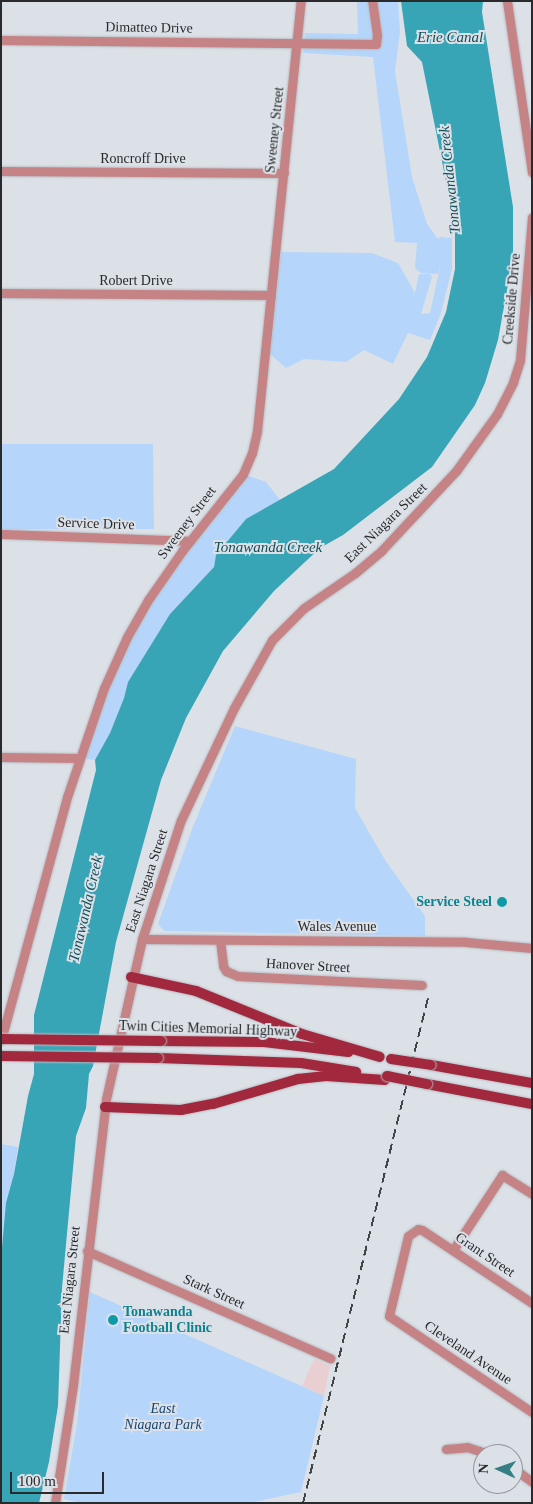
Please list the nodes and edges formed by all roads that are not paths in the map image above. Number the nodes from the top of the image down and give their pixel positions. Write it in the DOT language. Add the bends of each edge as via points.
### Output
graph roads {
  1 [pos="301,1"];
  2 [pos="372,1"];
  3 [pos="507,1"];
  4 [pos="1,40"];
  5 [pos="297,44"];
  6 [pos="1,171"];
  7 [pos="532,172"];
  8 [pos="284,173"];
  9 [pos="532,218"];
  10 [pos="1,293"];
  11 [pos="271,295"];
  12 [pos="513,382"];
  13 [pos="1,534"];
  14 [pos="190,542"];
  15 [pos="1,757"];
  16 [pos="79,758"];
  17 [pos="142,939"];
  18 [pos="220,940"];
  19 [pos="532,948"];
  20 [pos="132,977"];
  21 [pos="422,985"];
  22 [pos="5,1008"];
  23 [pos="1,1040"];
  24 [pos="1,1056"];
  25 [pos="386,1058"];
  26 [pos="386,1078"];
  27 [pos="532,1083"];
  28 [pos="532,1104"];
  29 [pos="104,1107"];
  30 [pos="532,1194"];
  31 [pos="87,1250"];
  32 [pos="453,1250"];
  33 [pos="532,1303"];
  34 [pos="389,1316"];
  35 [pos="330,1358"];
  36 [pos="532,1412"];
  37 [pos="446,1449"];
  38 [pos="473,1449"];
  39 [pos="55,1503"];
  1 -- 5 [label="street, Sweeney Street"];
  2 -- 5 [label="street, Dimatteo Drive" via="376,44"];
  3 -- 7 [label="street"];
  4 -- 5 [label="street, Dimatteo Drive"];
  5 -- 8 [label="street, Sweeney Street"];
  6 -- 8 [label="street, Roncroff Drive"];
  8 -- 11 [label="street, Sweeney Street"];
  9 -- 12 [label="street, Creekside Drive" via="524,331"];
  10 -- 11 [label="street, Robert Drive"];
  11 -- 14 [label="street, Sweeney Street" via="252,453 243,474"];
  12 -- 17 [label="street, East Niagara Street" via="502,407 478,443 422,509 367,563 304,608 272,640 189,799"];
  13 -- 14 [label="street, Service Drive"];
  14 -- 16 [label="street, Sweeney Street" via="148,600 127,637 104,688"];
  15 -- 16 [label="street"];
  16 -- 22 [label="street, Sweeney Street"];
  17 -- 18 [label="street, Wales Avenue"];
  17 -- 20 [label="street, East Niagara Street"];
  18 -- 19 [label="street, Wales Avenue" via="466,942"];
  18 -- 21 [label="street, Hanover Street" via="223,966 238,976"];
  20 -- 25 [label="main road" via="196,991 302,1034"];
  20 -- 29 [label="street, East Niagara Street"];
  22 -- 23 [label="street, Sweeney Street"];
  23 -- 25 [label="main road, Twin Cities Memorial Highway, bridge" via="264,1042"];
  24 -- 26 [label="main road, Twin Cities Memorial Highway, bridge" via="301,1063"];
  25 -- 27 [label="main road, Twin Cities Memorial Highway, bridge"];
  26 -- 28 [label="main road, bridge"];
  26 -- 29 [label="main road" via="334,1076 298,1079 181,1110"];
  29 -- 31 [label="street, East Niagara Street"];
  30 -- 32 [label="street" via="502,1174"];
  31 -- 35 [label="street, Stark Street"];
  31 -- 39 [label="street, East Niagara Street" via="72,1394"];
  32 -- 33 [label="street, Grant Street"];
  32 -- 34 [label="street, Grant Street" via="422,1230 414,1230 408,1236"];
  34 -- 36 [label="street, Cleveland Avenue"];
  37 -- 38 [label="street"];
}
